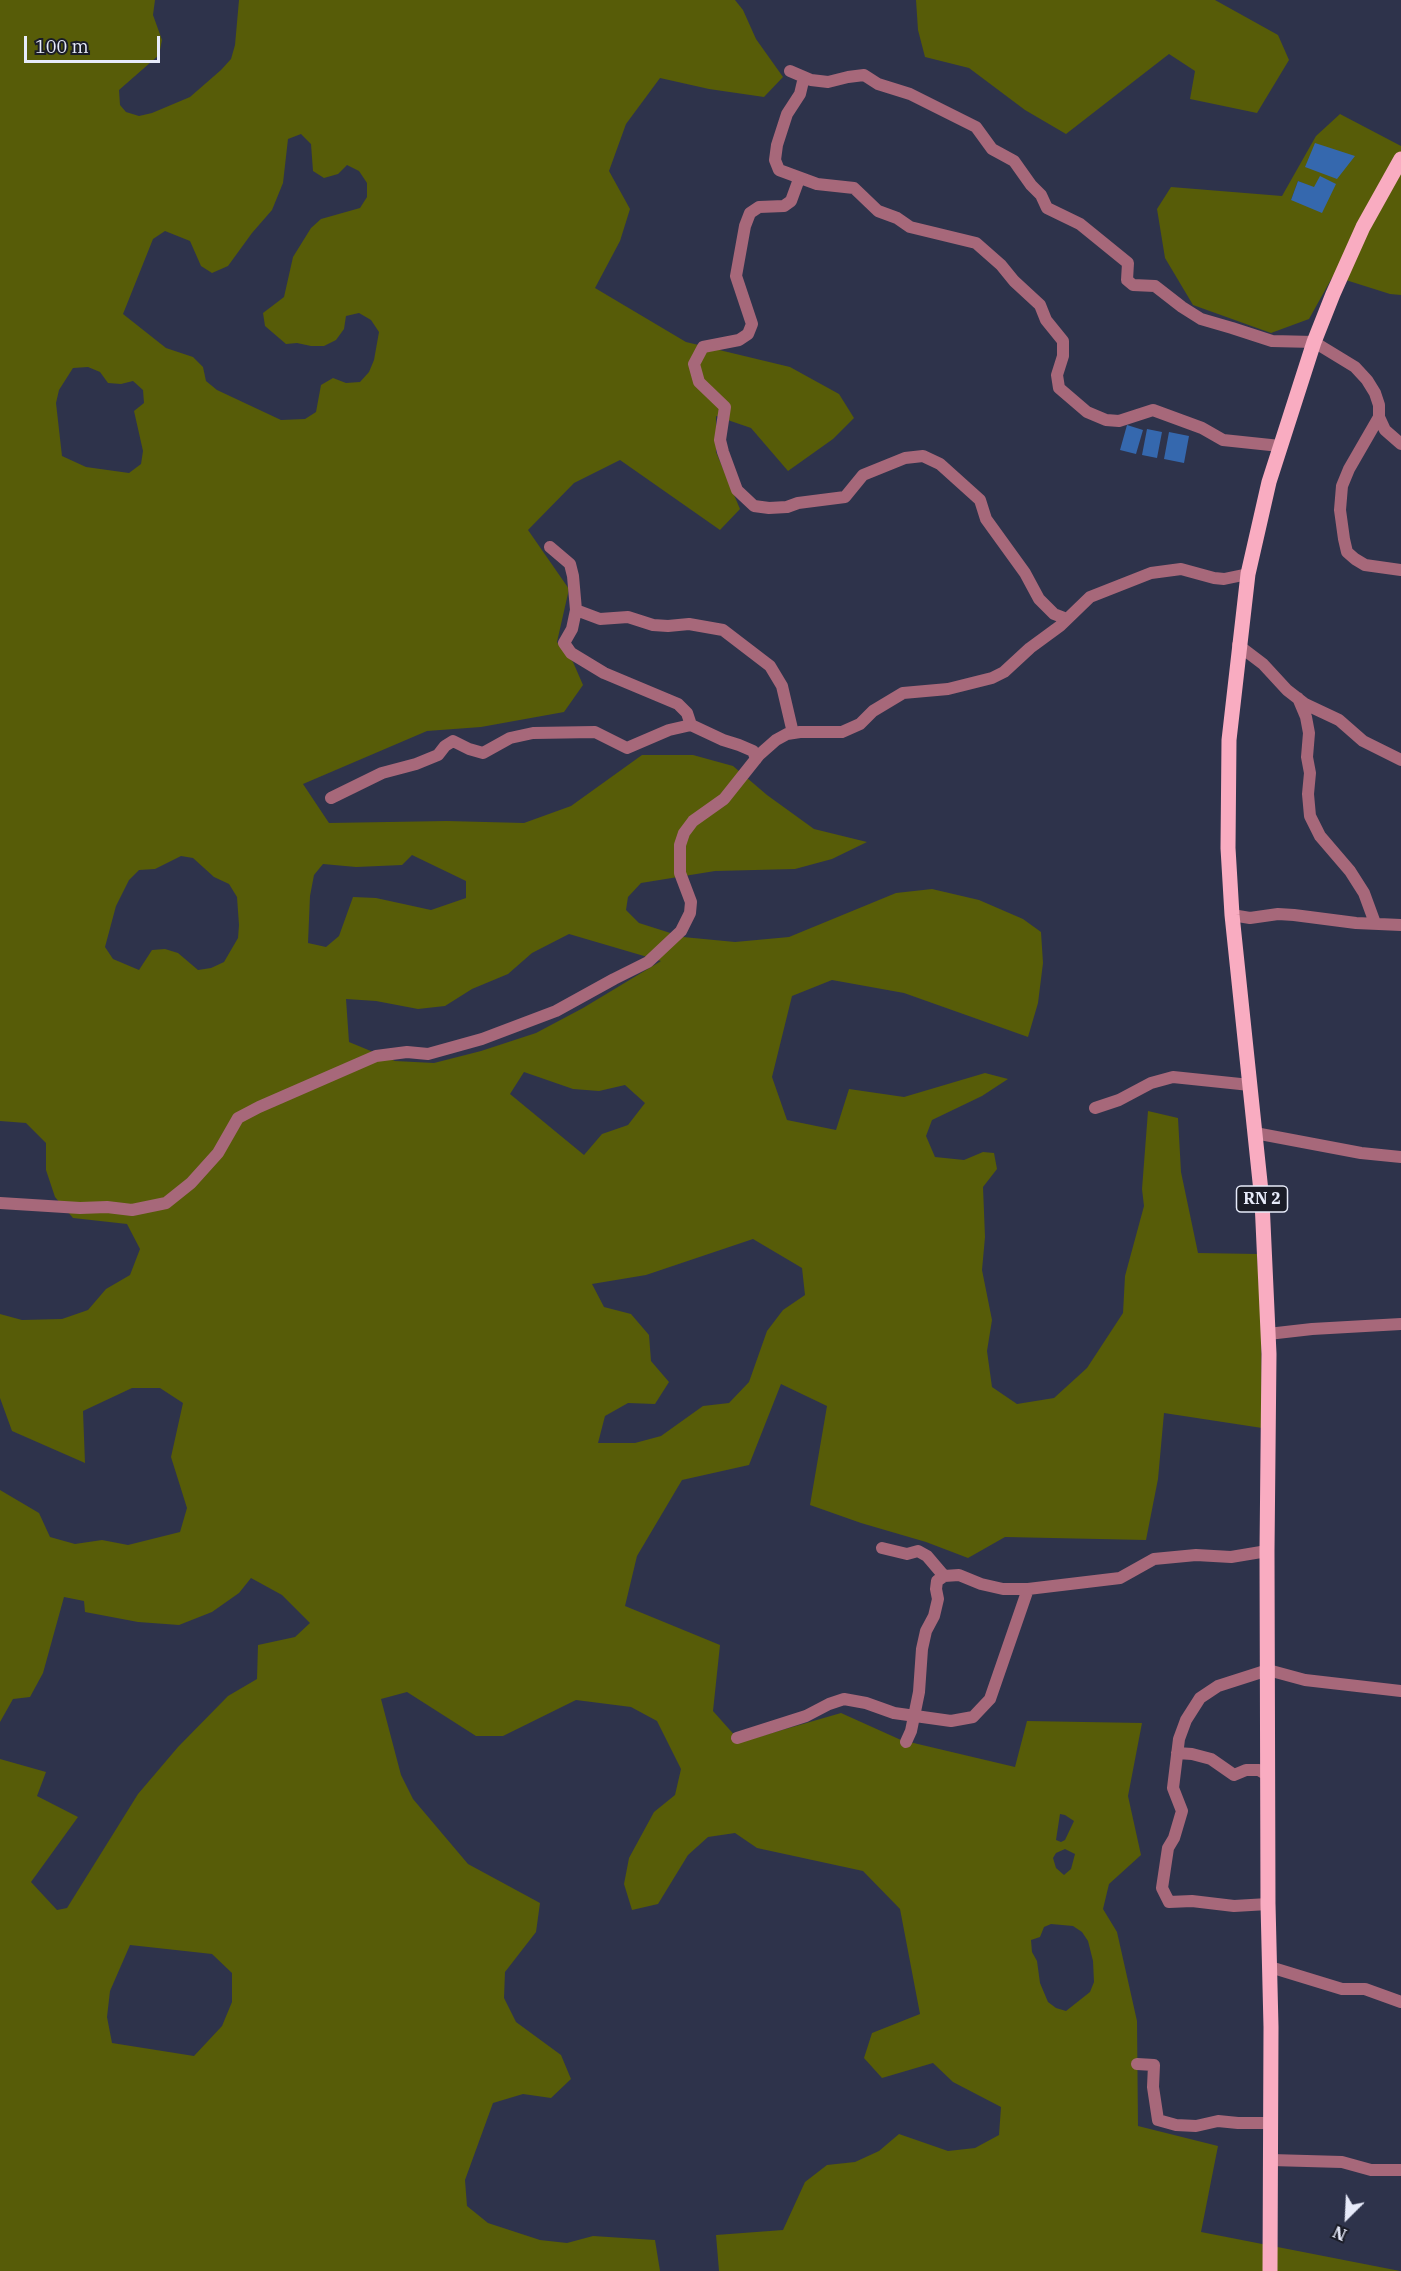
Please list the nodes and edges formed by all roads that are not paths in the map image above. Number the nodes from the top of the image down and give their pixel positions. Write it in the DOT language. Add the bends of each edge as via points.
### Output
graph roads {
  1 [pos="790,70"];
  2 [pos="804,77"];
  3 [pos="1401,159"];
  4 [pos="799,179"];
  5 [pos="1314,342"];
  6 [pos="1379,417"];
  7 [pos="1401,444"];
  8 [pos="1280,446"];
  9 [pos="550,547"];
  10 [pos="1401,570"];
  11 [pos="1248,574"];
  12 [pos="576,610"];
  13 [pos="1067,620"];
  14 [pos="1239,645"];
  15 [pos="1298,698"];
  16 [pos="691,725"];
  17 [pos="793,733"];
  18 [pos="1400,758"];
  19 [pos="756,759"];
  20 [pos="332,798"];
  21 [pos="1232,915"];
  22 [pos="1375,923"];
  23 [pos="1401,925"];
  24 [pos="1250,1085"];
  25 [pos="1095,1108"];
  26 [pos="1255,1132"];
  27 [pos="1401,1157"];
  28 [pos="0,1203"];
  29 [pos="1401,1324"];
  30 [pos="1269,1334"];
  31 [pos="882,1548"];
  32 [pos="1268,1551"];
  33 [pos="944,1576"];
  34 [pos="1028,1588"];
  35 [pos="1268,1671"];
  36 [pos="1401,1691"];
  37 [pos="914,1716"];
  38 [pos="737,1738"];
  39 [pos="906,1742"];
  40 [pos="1177,1753"];
  41 [pos="1269,1776"];
  42 [pos="1268,1905"];
  43 [pos="1270,1966"];
  44 [pos="1401,2002"];
  45 [pos="1137,2064"];
  46 [pos="1270,2123"];
  47 [pos="1270,2160"];
  48 [pos="1401,2170"];
  49 [pos="1270,2271"];
  1 -- 2 [label="street"];
  2 -- 4 [label="street" via="800,94 787,114 775,160 779,170"];
  2 -- 5 [label="street" via="828,82 864,75 976,127 992,149 1014,161 1047,207 1080,224 1128,263 1127,280 1133,285 1155,285 1201,318 1272,341"];
  3 -- 5 [label="main road, RN 2" via="1363,227"];
  4 -- 8 [label="street" via="854,188 878,211 910,227 976,243 1040,304 1046,320 1063,341 1057,375 1059,388 1087,412 1119,421 1153,410 1223,440"];
  4 -- 13 [label="street" via="791,201 784,206 759,207 750,213 745,225 736,276 752,324 748,334 739,340 703,347 694,364 699,382 725,407 720,440 737,490 754,506 769,508 845,497 863,475 905,458 923,456 940,464 980,500 986,519 1039,599"];
  5 -- 6 [label="street" via="1346,361 1367,380 1379,405"];
  5 -- 8 [label="main road, RN 2"];
  6 -- 7 [label="street" via="1385,430"];
  6 -- 10 [label="street" via="1342,486 1344,539 1347,552 1355,560"];
  8 -- 11 [label="main road, RN 2"];
  9 -- 12 [label="street" via="570,564"];
  11 -- 13 [label="street" via="1224,579 1181,569 1151,573 1090,597"];
  11 -- 14 [label="main road, RN 2"];
  12 -- 16 [label="street" via="564,643 571,652 604,673 678,704"];
  12 -- 17 [label="street" via="600,619 628,617 653,625 689,624 723,630 770,666 782,686"];
  13 -- 17 [label="street" via="992,678 903,693 873,711 861,724 842,732"];
  14 -- 15 [label="street"];
  14 -- 21 [label="main road, RN 2" via="1228,750"];
  15 -- 18 [label="street" via="1339,720 1363,741"];
  15 -- 22 [label="street" via="1309,734 1310,816 1320,836 1364,893"];
  16 -- 19 [label="street" via="753,751"];
  16 -- 20 [label="street" via="627,748 595,732 533,733 510,738 483,753 453,741 438,754 382,773"];
  17 -- 19 [label="street" via="776,740"];
  19 -- 28 [label="street" via="724,799 693,821 684,833 679,862 691,902 690,913 681,931 648,962 536,1020 428,1054 376,1056 259,1107 238,1118 218,1153 166,1203 132,1210"];
  21 -- 22 [label="street" via="1250,918 1286,914"];
  21 -- 24 [label="main road, RN 2"];
  22 -- 23 [label="street"];
  24 -- 25 [label="street" via="1173,1077"];
  24 -- 26 [label="main road, RN 2"];
  26 -- 27 [label="street"];
  26 -- 30 [label="main road, RN 2"];
  29 -- 30 [label="street"];
  30 -- 32 [label="main road, RN 2" via="1265,1358"];
  31 -- 33 [label="street" via="907,1554 918,1551"];
  32 -- 34 [label="street" via="1231,1557 1154,1559 1120,1578"];
  32 -- 35 [label="main road, RN 2"];
  33 -- 34 [label="street" via="959,1575 1004,1589"];
  33 -- 37 [label="street" via="937,1581 938,1599 922,1649"];
  34 -- 37 [label="street" via="990,1699 974,1716 951,1721"];
  35 -- 36 [label="street" via="1305,1680"];
  35 -- 40 [label="street" via="1218,1686 1200,1698 1186,1720"];
  35 -- 41 [label="main road, RN 2"];
  37 -- 38 [label="street" via="844,1700"];
  37 -- 39 [label="street"];
  40 -- 41 [label="street" via="1210,1759 1234,1775 1259,1770"];
  40 -- 42 [label="street" via="1173,1788 1182,1811 1168,1848 1162,1888 1169,1902"];
  41 -- 42 [label="main road, RN 2"];
  42 -- 43 [label="main road, RN 2"];
  43 -- 44 [label="street" via="1342,1989 1365,1989"];
  43 -- 46 [label="main road, RN 2"];
  45 -- 46 [label="street" via="1154,2065 1158,2120 1196,2126 1218,2121"];
  46 -- 47 [label="main road, RN 2"];
  47 -- 48 [label="street" via="1342,2162 1371,2170"];
  47 -- 49 [label="main road, RN 2"];
}
